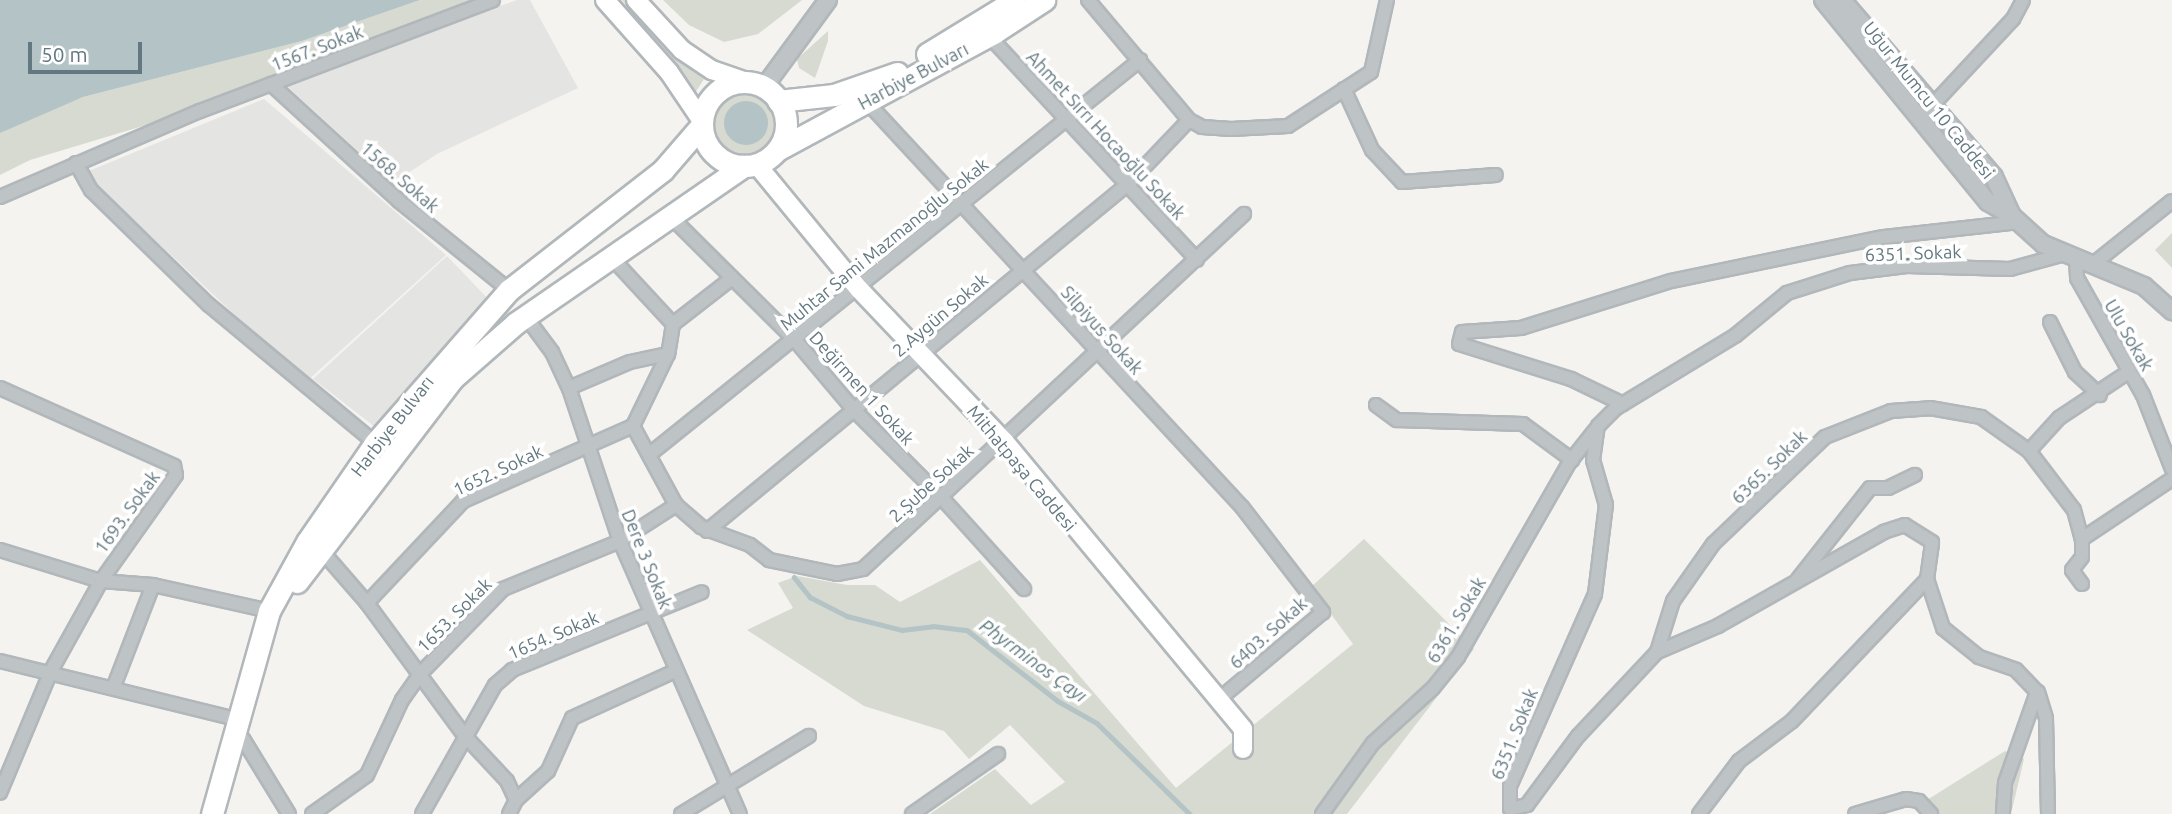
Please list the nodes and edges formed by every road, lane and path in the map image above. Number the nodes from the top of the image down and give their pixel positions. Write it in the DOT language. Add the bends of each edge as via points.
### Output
graph roads {
  1 [pos="493,0"];
  2 [pos="605,0"];
  3 [pos="636,0"];
  4 [pos="828,0"];
  5 [pos="1044,0"];
  6 [pos="1088,0"];
  7 [pos="1387,0"];
  8 [pos="1823,0"];
  9 [pos="1842,0"];
  10 [pos="2023,0"];
  11 [pos="1018,4"];
  12 [pos="988,35"];
  13 [pos="1140,60"];
  14 [pos="271,84"];
  15 [pos="1344,89"];
  16 [pos="763,90"];
  17 [pos="866,101"];
  18 [pos="1925,113"];
  19 [pos="1068,119"];
  20 [pos="1189,120"];
  21 [pos="702,123"];
  22 [pos="779,149"];
  23 [pos="76,163"];
  24 [pos="751,165"];
  25 [pos="1496,175"];
  26 [pos="1128,184"];
  27 [pos="0,197"];
  28 [pos="959,201"];
  29 [pos="2172,201"];
  30 [pos="1244,214"];
  31 [pos="670,216"];
  32 [pos="2015,219"];
  33 [pos="610,256"];
  34 [pos="2070,256"];
  35 [pos="1197,260"];
  36 [pos="2092,265"];
  37 [pos="1024,268"];
  38 [pos="732,278"];
  39 [pos="859,289"];
  40 [pos="509,290"];
  41 [pos="2172,311"];
  42 [pos="526,317"];
  43 [pos="2050,322"];
  44 [pos="673,324"];
  45 [pos="794,340"];
  46 [pos="1097,352"];
  47 [pos="668,354"];
  48 [pos="920,355"];
  49 [pos="2130,371"];
  50 [pos="0,388"];
  51 [pos="569,388"];
  52 [pos="2100,395"];
  53 [pos="1623,404"];
  54 [pos="1376,405"];
  55 [pos="854,410"];
  56 [pos="633,426"];
  57 [pos="1598,426"];
  58 [pos="1004,441"];
  59 [pos="375,443"];
  60 [pos="587,450"];
  61 [pos="2029,451"];
  62 [pos="650,454"];
  63 [pos="1572,460"];
  64 [pos="2172,469"];
  65 [pos="1916,475"];
  66 [pos="2172,480"];
  67 [pos="941,497"];
  68 [pos="676,505"];
  69 [pos="707,531"];
  70 [pos="2082,539"];
  71 [pos="620,541"];
  72 [pos="0,550"];
  73 [pos="321,550"];
  74 [pos="1927,579"];
  75 [pos="101,580"];
  76 [pos="2082,584"];
  77 [pos="153,585"];
  78 [pos="1791,587"];
  79 [pos="1024,589"];
  80 [pos="1305,589"];
  81 [pos="702,592"];
  82 [pos="368,603"];
  83 [pos="269,611"];
  84 [pos="650,615"];
  85 [pos="1657,652"];
  86 [pos="0,660"];
  87 [pos="51,671"];
  88 [pos="675,671"];
  89 [pos="421,673"];
  90 [pos="114,686"];
  91 [pos="2037,692"];
  92 [pos="1218,700"];
  93 [pos="240,729"];
  94 [pos="464,735"];
  95 [pos="809,736"];
  96 [pos="1243,749"];
  97 [pos="998,754"];
  98 [pos="729,786"];
  99 [pos="0,793"];
  100 [pos="516,800"];
  101 [pos="212,814"];
  102 [pos="224,814"];
  103 [pos="289,814"];
  104 [pos="312,814"];
  105 [pos="422,814"];
  106 [pos="509,814"];
  107 [pos="681,814"];
  108 [pos="740,814"];
  109 [pos="912,814"];
  110 [pos="1322,814"];
  111 [pos="1699,814"];
  112 [pos="1855,814"];
  113 [pos="1931,814"];
  114 [pos="2003,814"];
  115 [pos="2048,814"];
  1 -- 14 [label="street, 1567. Sokak"];
  2 -- 21 [label="main road" via="669,72"];
  3 -- 16 [label="main road" via="682,50 712,70"];
  4 -- 16 [label="street"];
  5 -- 11 [label="main road, Harbiye Bulvarı"];
  6 -- 13 [label="street"];
  7 -- 15 [label="street" via="1371,72"];
  8 -- 18 [label="street, Uğur Mumcu 10 Caddesi"];
  9 -- 18 [label="street, Uğur Mumcu 10 Caddesi"];
  10 -- 18 [label="street" via="2012,19"];
  11 -- 12 [label="main road, Harbiye Bulvarı"];
  11 -- 16 [label="main road, Harbiye Bulvarı" via="896,74 834,95"];
  12 -- 17 [label="main road, Harbiye Bulvarı"];
  12 -- 19 [label="street, Ahmet Sırrı Hocaoğlu Sokak"];
  13 -- 19 [label="street, Muhtar Sami Mazmanoğlu Sokak"];
  13 -- 20 [label="street"];
  14 -- 23 [label="street, 1567. Sokak"];
  14 -- 40 [label="street, 1568. Sokak" via="399,201"];
  15 -- 20 [label="street" via="1289,126 1231,129 1202,127"];
  15 -- 25 [label="street" via="1372,150 1402,182"];
  16 -- 21 [label="main road, Harbiye Bulvarı" via="719,89 709,99"];
  16 -- 22 [label="main road" via="784,125"];
  17 -- 22 [label="main road, Harbiye Bulvarı"];
  17 -- 28 [label="street, Silpiyus Sokak"];
  18 -- 32 [label="street, Uğur Mumcu 10 Caddesi" via="1988,202"];
  19 -- 26 [label="street, Ahmet Sırrı Hocaoğlu Sokak"];
  19 -- 28 [label="street, Muhtar Sami Mazmanoğlu Sokak"];
  20 -- 26 [label="street, 2.Aygün Sokak"];
  21 -- 24 [label="main road" via="710,149"];
  21 -- 40 [label="main road, Harbiye Bulvarı" via="663,170"];
  22 -- 24 [label="main road, Harbiye Bulvarı"];
  23 -- 27 [label="street, 1567. Sokak"];
  23 -- 59 [label="street" via="91,190 209,305"];
  24 -- 31 [label="main road, Harbiye Bulvarı"];
  24 -- 39 [label="main road, Mithatpaşa Caddesi"];
  26 -- 35 [label="street, Ahmet Sırrı Hocaoğlu Sokak"];
  26 -- 37 [label="street, 2.Aygün Sokak"];
  28 -- 37 [label="street, Silpiyus Sokak"];
  28 -- 39 [label="street, Muhtar Sami Mazmanoğlu Sokak"];
  29 -- 36 [label="street"];
  30 -- 35 [label="street, 2.Şube Sokak"];
  31 -- 33 [label="main road, Harbiye Bulvarı"];
  31 -- 38 [label="street, Değirmen 1 Sokak"];
  32 -- 34 [label="street, Uğur Mumcu 10 Caddesi" via="2043,244"];
  32 -- 53 [label="street" via="1884,237 1671,281 1521,328 1462,331 1460,344 1571,379"];
  33 -- 42 [label="main road, Harbiye Bulvarı"];
  33 -- 44 [label="street"];
  34 -- 36 [label="street, Uğur Mumcu 10 Caddesi"];
  34 -- 49 [label="street, Ulu Sokak" via="2077,278"];
  34 -- 53 [label="street, 6351. Sokak" via="2010,269 1908,266 1850,273 1787,293 1736,335"];
  35 -- 46 [label="street, 2.Şube Sokak"];
  36 -- 41 [label="street, Uğur Mumcu 10 Caddesi" via="2144,286"];
  37 -- 46 [label="street, Silpiyus Sokak"];
  37 -- 48 [label="street, 2.Aygün Sokak"];
  38 -- 44 [label="street"];
  38 -- 45 [label="street, Değirmen 1 Sokak"];
  39 -- 45 [label="street, Muhtar Sami Mazmanoğlu Sokak"];
  39 -- 48 [label="main road, Mithatpaşa Caddesi"];
  40 -- 59 [label="main road, Harbiye Bulvarı"];
  42 -- 51 [label="street, Dere 3 Sokak" via="552,352"];
  42 -- 73 [label="main road, Harbiye Bulvarı" via="452,379"];
  43 -- 52 [label="street" via="2075,372"];
  44 -- 47 [label="street"];
  45 -- 55 [label="street, Değirmen 1 Sokak"];
  45 -- 62 [label="street, Muhtar Sami Mazmanoğlu Sokak"];
  46 -- 58 [label="street, 2.Şube Sokak"];
  46 -- 80 [label="street, Silpiyus Sokak" via="1241,507"];
  47 -- 51 [label="street" via="629,362"];
  47 -- 56 [label="street"];
  48 -- 55 [label="street, 2.Aygün Sokak"];
  48 -- 58 [label="main road, Mithatpaşa Caddesi"];
  49 -- 52 [label="street"];
  49 -- 64 [label="street, Ulu Sokak"];
  50 -- 75 [label="street, 1693. Sokak" via="174,466 176,475 164,495"];
  51 -- 60 [label="street, Dere 3 Sokak"];
  52 -- 61 [label="street" via="2059,418"];
  53 -- 57 [label="street, 6351. Sokak"];
  54 -- 63 [label="street" via="1397,420 1523,424"];
  55 -- 67 [label="street, Değirmen 1 Sokak"];
  55 -- 69 [label="street, 2.Aygün Sokak"];
  56 -- 60 [label="street, 1652. Sokak"];
  56 -- 62 [label="street"];
  57 -- 63 [label="street, 6361. Sokak"];
  57 -- 85 [label="street, 6351. Sokak" via="1593,460 1606,505 1595,594 1510,786 1510,809 1527,805 1578,736"];
  58 -- 67 [label="street, 2.Şube Sokak"];
  58 -- 92 [label="main road, Mithatpaşa Caddesi"];
  59 -- 83 [label="main road, Harbiye Bulvarı" via="307,542"];
  60 -- 71 [label="street, Dere 3 Sokak"];
  60 -- 82 [label="street, 1652. Sokak" via="463,501"];
  61 -- 70 [label="street, 6365. Sokak" via="2074,510"];
  61 -- 85 [label="street, 6365. Sokak" via="1981,417 1930,408 1891,411 1825,437 1713,544 1673,601"];
  62 -- 68 [label="street"];
  63 -- 110 [label="street, 6361. Sokak" via="1458,657 1433,688 1373,743"];
  65 -- 78 [label="street" via="1888,488 1870,488"];
  66 -- 70 [label="street"];
  67 -- 69 [label="street, 2.Şube Sokak" via="863,569 837,574 769,560 750,545"];
  67 -- 79 [label="street, Değirmen 1 Sokak"];
  68 -- 69 [label="street"];
  68 -- 71 [label="street, 1653. Sokak"];
  70 -- 76 [label="street" via="2082,557 2072,569"];
  71 -- 84 [label="street, Dere 3 Sokak"];
  71 -- 89 [label="street, 1653. Sokak" via="503,589"];
  72 -- 75 [label="street"];
  73 -- 82 [label="street"];
  73 -- 93 [label="main road, Harbiye Bulvarı" via="281,614"];
  74 -- 78 [label="street, 6351. Sokak" via="1932,542 1905,525 1867,540"];
  74 -- 91 [label="street" via="1943,628 1979,657 2016,670"];
  74 -- 111 [label="street" via="1808,705 1739,761"];
  75 -- 77 [label="street"];
  75 -- 87 [label="street, 1693. Sokak"];
  77 -- 83 [label="street"];
  77 -- 90 [label="street"];
  78 -- 85 [label="street, 6351. Sokak"];
  80 -- 92 [label="street, 6403. Sokak" via="1323,611"];
  81 -- 84 [label="street, 1654. Sokak"];
  82 -- 89 [label="street"];
  83 -- 93 [label="main road, Harbiye Bulvarı"];
  84 -- 88 [label="street, Dere 3 Sokak"];
  84 -- 94 [label="street, 1654. Sokak" via="512,670 495,685"];
  86 -- 87 [label="street"];
  87 -- 90 [label="street"];
  87 -- 99 [label="street, 1693. Sokak"];
  88 -- 98 [label="street, Dere 3 Sokak"];
  88 -- 100 [label="street" via="572,718 548,771"];
  89 -- 94 [label="street"];
  89 -- 104 [label="street, 1653. Sokak" via="402,700 367,775"];
  90 -- 93 [label="street"];
  91 -- 114 [label="street" via="2005,783"];
  91 -- 115 [label="street" via="2046,719"];
  92 -- 96 [label="main road, Mithatpaşa Caddesi" via="1243,729"];
  93 -- 101 [label="main road, Harbiye Bulvarı"];
  93 -- 102 [label="main road, Harbiye Bulvarı"];
  93 -- 103 [label="street"];
  94 -- 100 [label="street" via="507,781"];
  94 -- 105 [label="street, 1654. Sokak"];
  95 -- 98 [label="street"];
  97 -- 109 [label="street"];
  98 -- 107 [label="street"];
  98 -- 108 [label="street, Dere 3 Sokak"];
  100 -- 106 [label="street"];
  112 -- 113 [label="street" via="1906,799 1919,801"];
}
